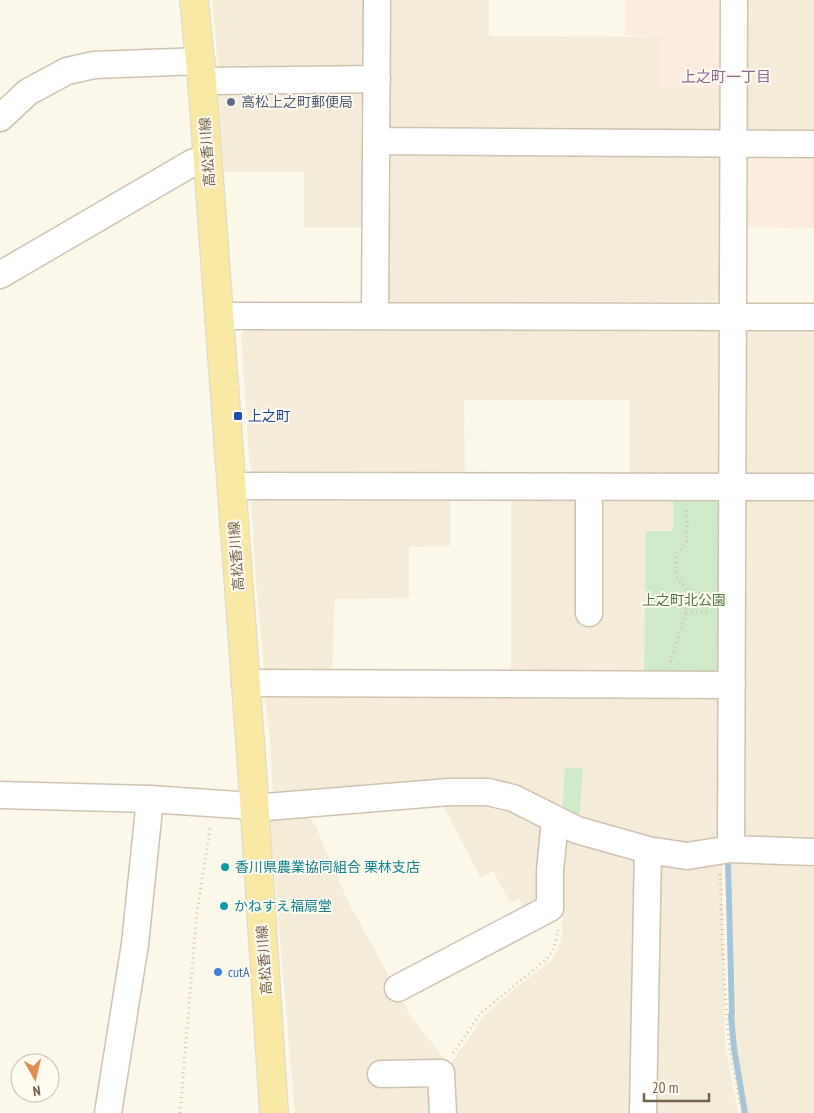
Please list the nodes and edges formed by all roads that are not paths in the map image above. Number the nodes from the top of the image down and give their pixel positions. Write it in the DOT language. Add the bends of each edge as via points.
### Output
graph roads {
  1 [pos="194,0"];
  2 [pos="377,0"];
  3 [pos="734,0"];
  4 [pos="201,71"];
  5 [pos="376,79"];
  6 [pos="0,118"];
  7 [pos="376,141"];
  8 [pos="734,143"];
  9 [pos="814,144"];
  10 [pos="207,158"];
  11 [pos="0,275"];
  12 [pos="375,316"];
  13 [pos="734,317"];
  14 [pos="814,317"];
  15 [pos="218,321"];
  16 [pos="232,486"];
  17 [pos="589,487"];
  18 [pos="732,487"];
  19 [pos="814,487"];
  20 [pos="589,613"];
  21 [pos="245,683"];
  22 [pos="732,685"];
  23 [pos="0,795"];
  24 [pos="150,799"];
  25 [pos="244,805"];
  26 [pos="555,820"];
  27 [pos="731,849"];
  28 [pos="648,850"];
  29 [pos="814,852"];
  30 [pos="398,988"];
  31 [pos="381,1074"];
  32 [pos="108,1113"];
  33 [pos="274,1113"];
  34 [pos="443,1113"];
  35 [pos="643,1113"];
  1 -- 4 [label="main road, 高松香川線"];
  2 -- 5 [label="street"];
  3 -- 8 [label="street"];
  4 -- 5 [label="street"];
  4 -- 6 [label="street" via="94,65 67,71 28,92"];
  4 -- 10 [label="main road, 高松香川線"];
  5 -- 7 [label="street"];
  7 -- 8 [label="street"];
  7 -- 12 [label="street"];
  8 -- 9 [label="street"];
  8 -- 13 [label="street"];
  10 -- 11 [label="street" via="192,163"];
  10 -- 15 [label="main road, 高松香川線"];
  12 -- 13 [label="street"];
  12 -- 15 [label="street" via="231,316"];
  13 -- 14 [label="street"];
  13 -- 18 [label="street"];
  15 -- 16 [label="main road, 高松香川線"];
  16 -- 17 [label="street"];
  16 -- 21 [label="main road, 高松香川線"];
  17 -- 18 [label="street"];
  17 -- 20 [label="street"];
  18 -- 19 [label="street"];
  18 -- 22 [label="street"];
  21 -- 22 [label="street"];
  21 -- 25 [label="main road, 高松香川線"];
  22 -- 27 [label="street"];
  23 -- 24 [label="street"];
  24 -- 25 [label="street"];
  24 -- 32 [label="street" via="135,944"];
  25 -- 26 [label="street" via="274,806 449,792 488,792 513,798"];
  25 -- 33 [label="main road, 高松香川線"];
  26 -- 28 [label="street" via="577,830"];
  26 -- 30 [label="street" via="550,908 520,912 430,983"];
  27 -- 28 [label="street" via="688,856"];
  27 -- 29 [label="street"];
  28 -- 35 [label="street"];
  31 -- 34 [label="street" via="440,1072"];
}
